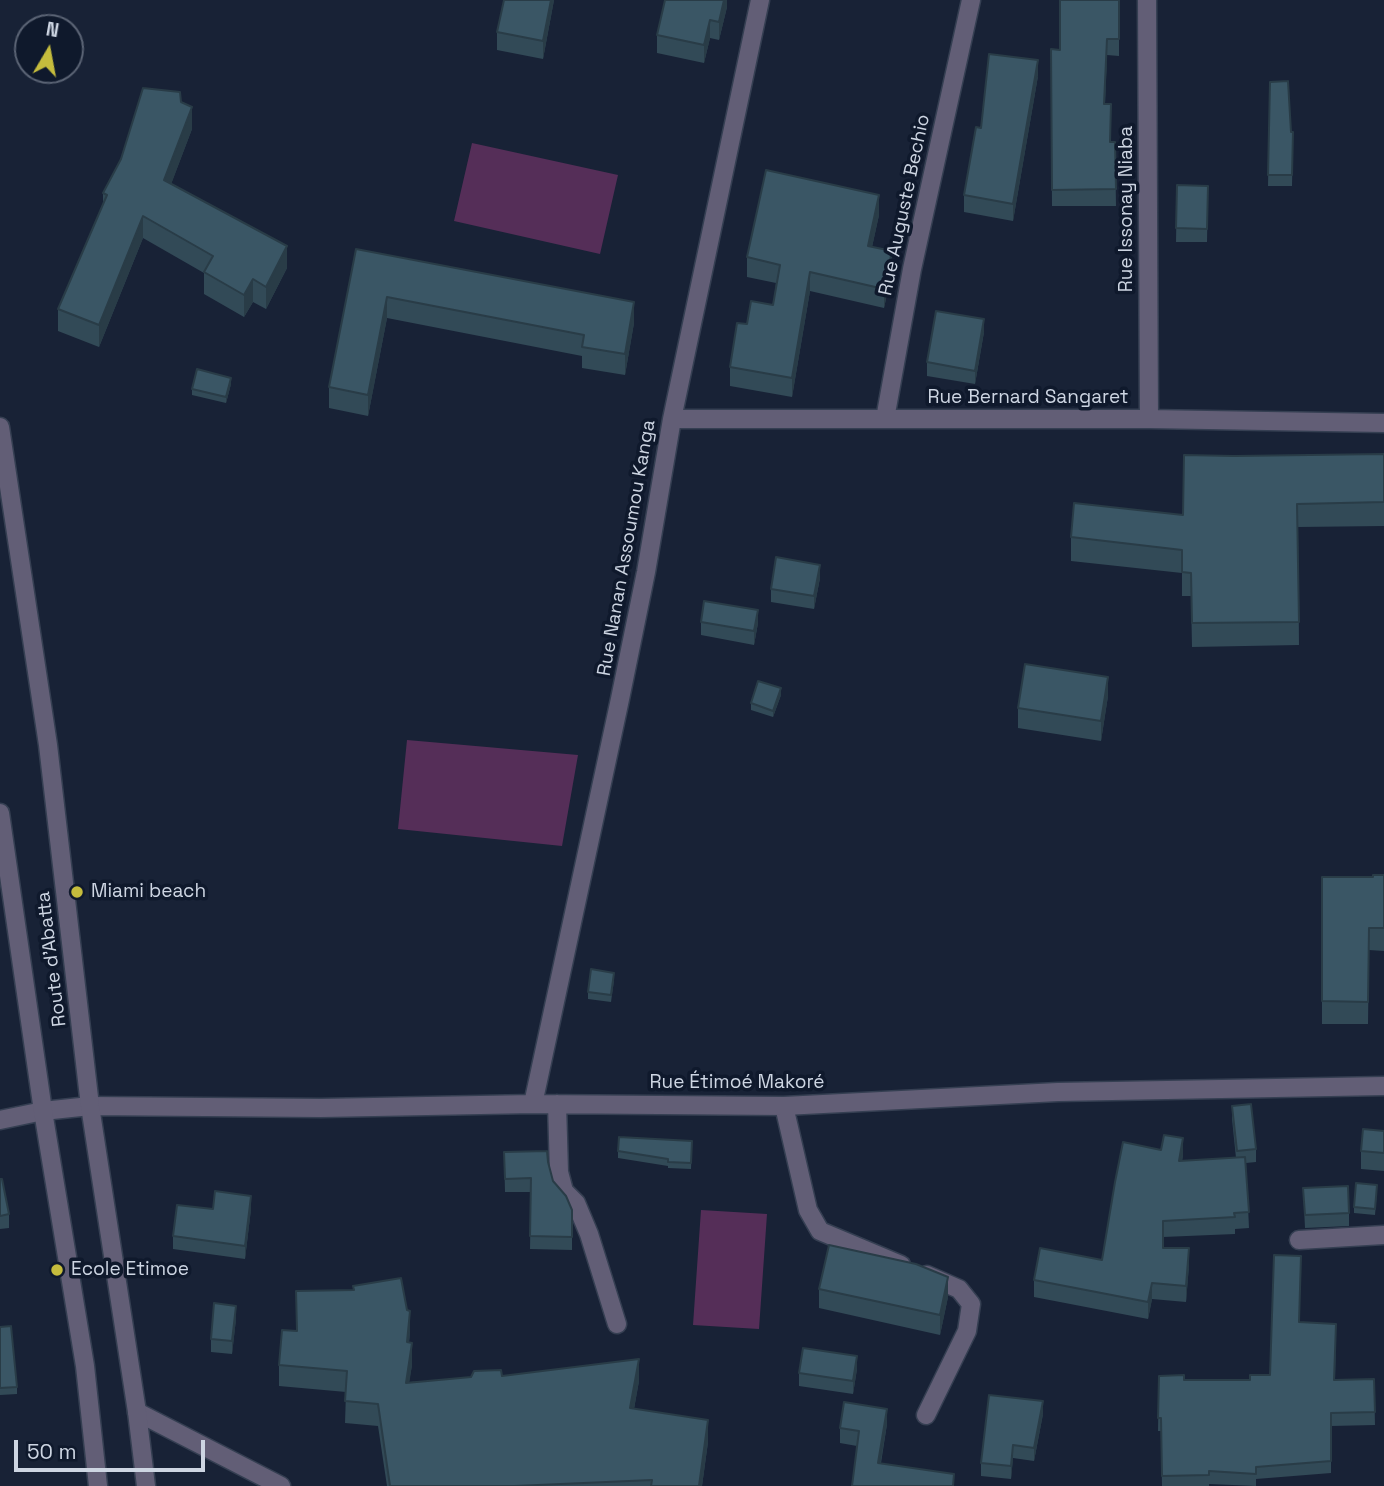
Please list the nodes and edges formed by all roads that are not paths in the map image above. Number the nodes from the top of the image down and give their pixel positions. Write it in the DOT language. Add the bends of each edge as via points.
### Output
graph roads {
  1 [pos="760,0"];
  2 [pos="971,0"];
  3 [pos="1147,0"];
  4 [pos="672,419"];
  5 [pos="885,419"];
  6 [pos="1149,419"];
  7 [pos="1384,423"];
  8 [pos="0,427"];
  9 [pos="0,813"];
  10 [pos="1384,1086"];
  11 [pos="533,1104"];
  12 [pos="557,1104"];
  13 [pos="90,1106"];
  14 [pos="784,1106"];
  15 [pos="43,1111"];
  16 [pos="0,1120"];
  17 [pos="1384,1235"];
  18 [pos="1299,1240"];
  19 [pos="617,1324"];
  20 [pos="138,1412"];
  21 [pos="926,1415"];
  22 [pos="98,1486"];
  23 [pos="146,1486"];
  24 [pos="281,1486"];
  1 -- 4 [label="street, Rue Nanan Assoumou Kanga"];
  2 -- 5 [label="street, Rue Auguste Bechio" via="912,270"];
  3 -- 6 [label="street, Rue Issonay Niaba"];
  4 -- 5 [label="street, Rue Bernard Sangaret"];
  4 -- 11 [label="street, Rue Nanan Assoumou Kanga" via="641,598"];
  5 -- 6 [label="street, Rue Bernard Sangaret"];
  6 -- 7 [label="street, Rue Bernard Sangaret"];
  8 -- 13 [label="street, Route d'Abatta" via="48,745"];
  9 -- 15 [label="street, Route d'Abatta"];
  10 -- 14 [label="street, Rue Étimoé Makoré" via="1058,1092"];
  11 -- 12 [label="street, Rue Étimoé Makoré"];
  11 -- 13 [label="street, Rue Étimoé Makoré"];
  12 -- 14 [label="street, Rue Étimoé Makoré"];
  12 -- 19 [label="street" via="564,1191 576,1203 589,1234"];
  13 -- 15 [label="street, Rue Étimoé Makoré"];
  13 -- 20 [label="street, Route d'Abatta"];
  14 -- 21 [label="street" via="808,1210 820,1231 959,1289 971,1304 967,1331"];
  15 -- 16 [label="street, Rue Étimoé Makoré"];
  15 -- 22 [label="street, Route d'Abatta" via="85,1366"];
  17 -- 18 [label="street"];
  20 -- 23 [label="street, Route d'Abatta"];
  20 -- 24 [label="street"];
}
